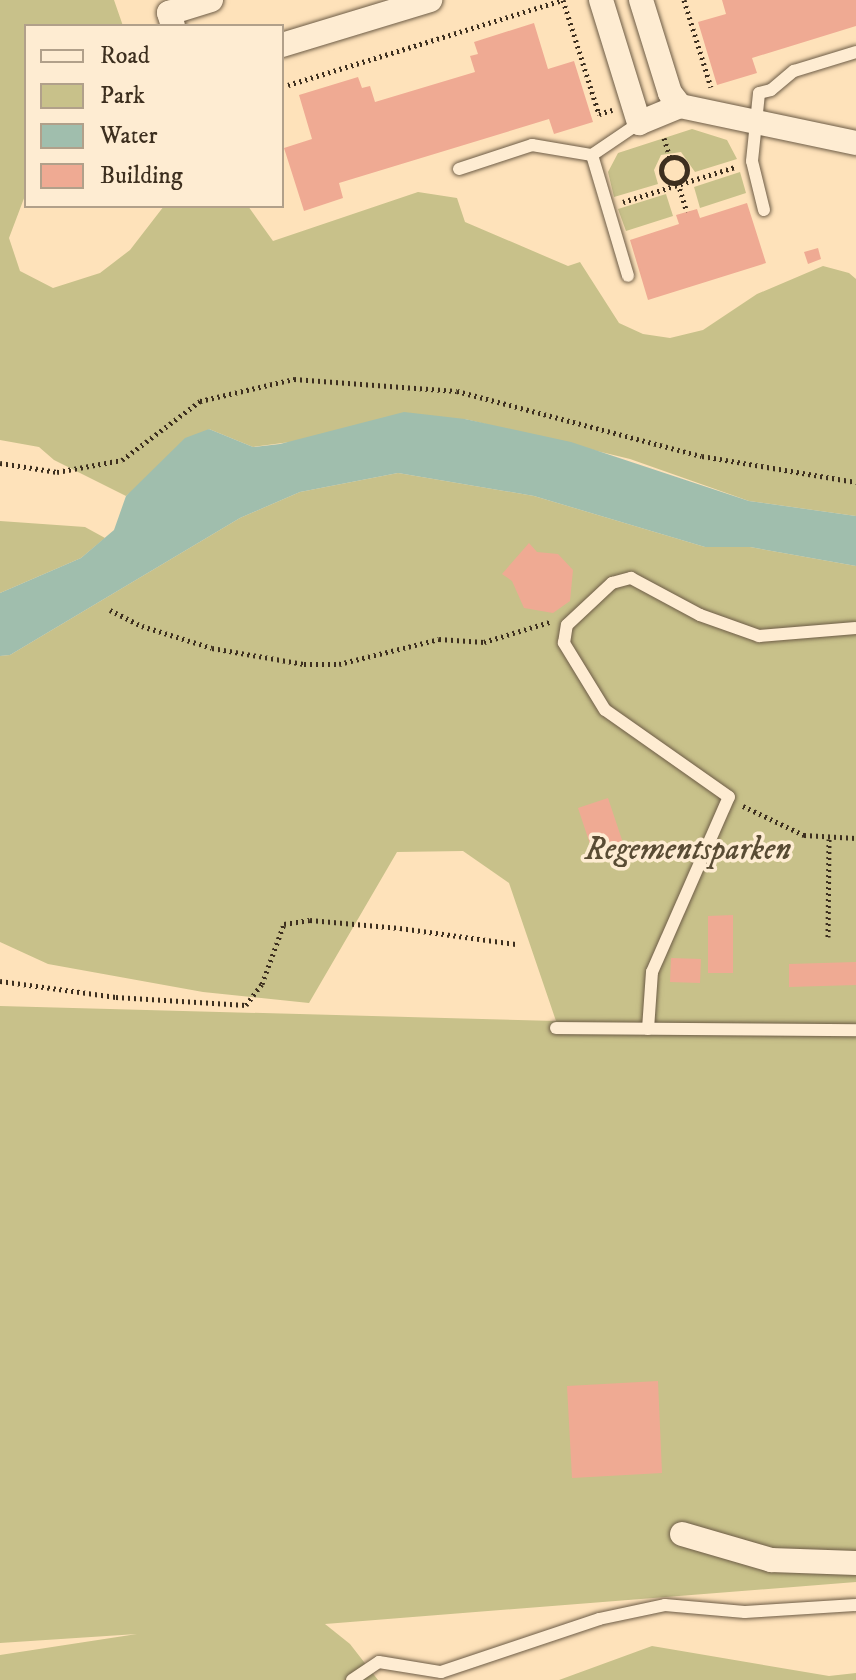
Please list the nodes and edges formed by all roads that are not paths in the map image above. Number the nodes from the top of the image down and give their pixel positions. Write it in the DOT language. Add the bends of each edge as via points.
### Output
graph roads {
  1 [pos="211,0"];
  2 [pos="430,0"];
  3 [pos="601,0"];
  4 [pos="641,0"];
  5 [pos="172,24"];
  6 [pos="284,44"];
  7 [pos="856,52"];
  8 [pos="680,106"];
  9 [pos="639,123"];
  10 [pos="752,124"];
  11 [pos="856,143"];
  12 [pos="592,155"];
  13 [pos="459,169"];
  14 [pos="764,210"];
  15 [pos="628,276"];
  16 [pos="856,628"];
  17 [pos="556,1028"];
  18 [pos="648,1029"];
  19 [pos="856,1030"];
  20 [pos="682,1534"];
  21 [pos="856,1563"];
  22 [pos="856,1605"];
  23 [pos="352,1680"];
  1 -- 5 [label="street" via="169,13"];
  2 -- 6 [label="street"];
  3 -- 9 [label="street"];
  4 -- 8 [label="street" via="670,93"];
  7 -- 10 [label="lane" via="794,71 759,93"];
  8 -- 9 [label="street"];
  8 -- 10 [label="street"];
  9 -- 12 [label="lane"];
  10 -- 11 [label="street"];
  10 -- 14 [label="lane" via="752,161"];
  12 -- 13 [label="lane" via="532,145"];
  12 -- 15 [label="lane"];
  16 -- 18 [label="lane" via="759,636 700,615 631,578 612,583 567,625 564,643 605,710 729,797 652,972"];
  17 -- 18 [label="lane"];
  18 -- 19 [label="lane"];
  20 -- 21 [label="street" via="771,1560"];
  22 -- 23 [label="lane" via="745,1612 665,1605 599,1619 441,1672 379,1662"];
}
